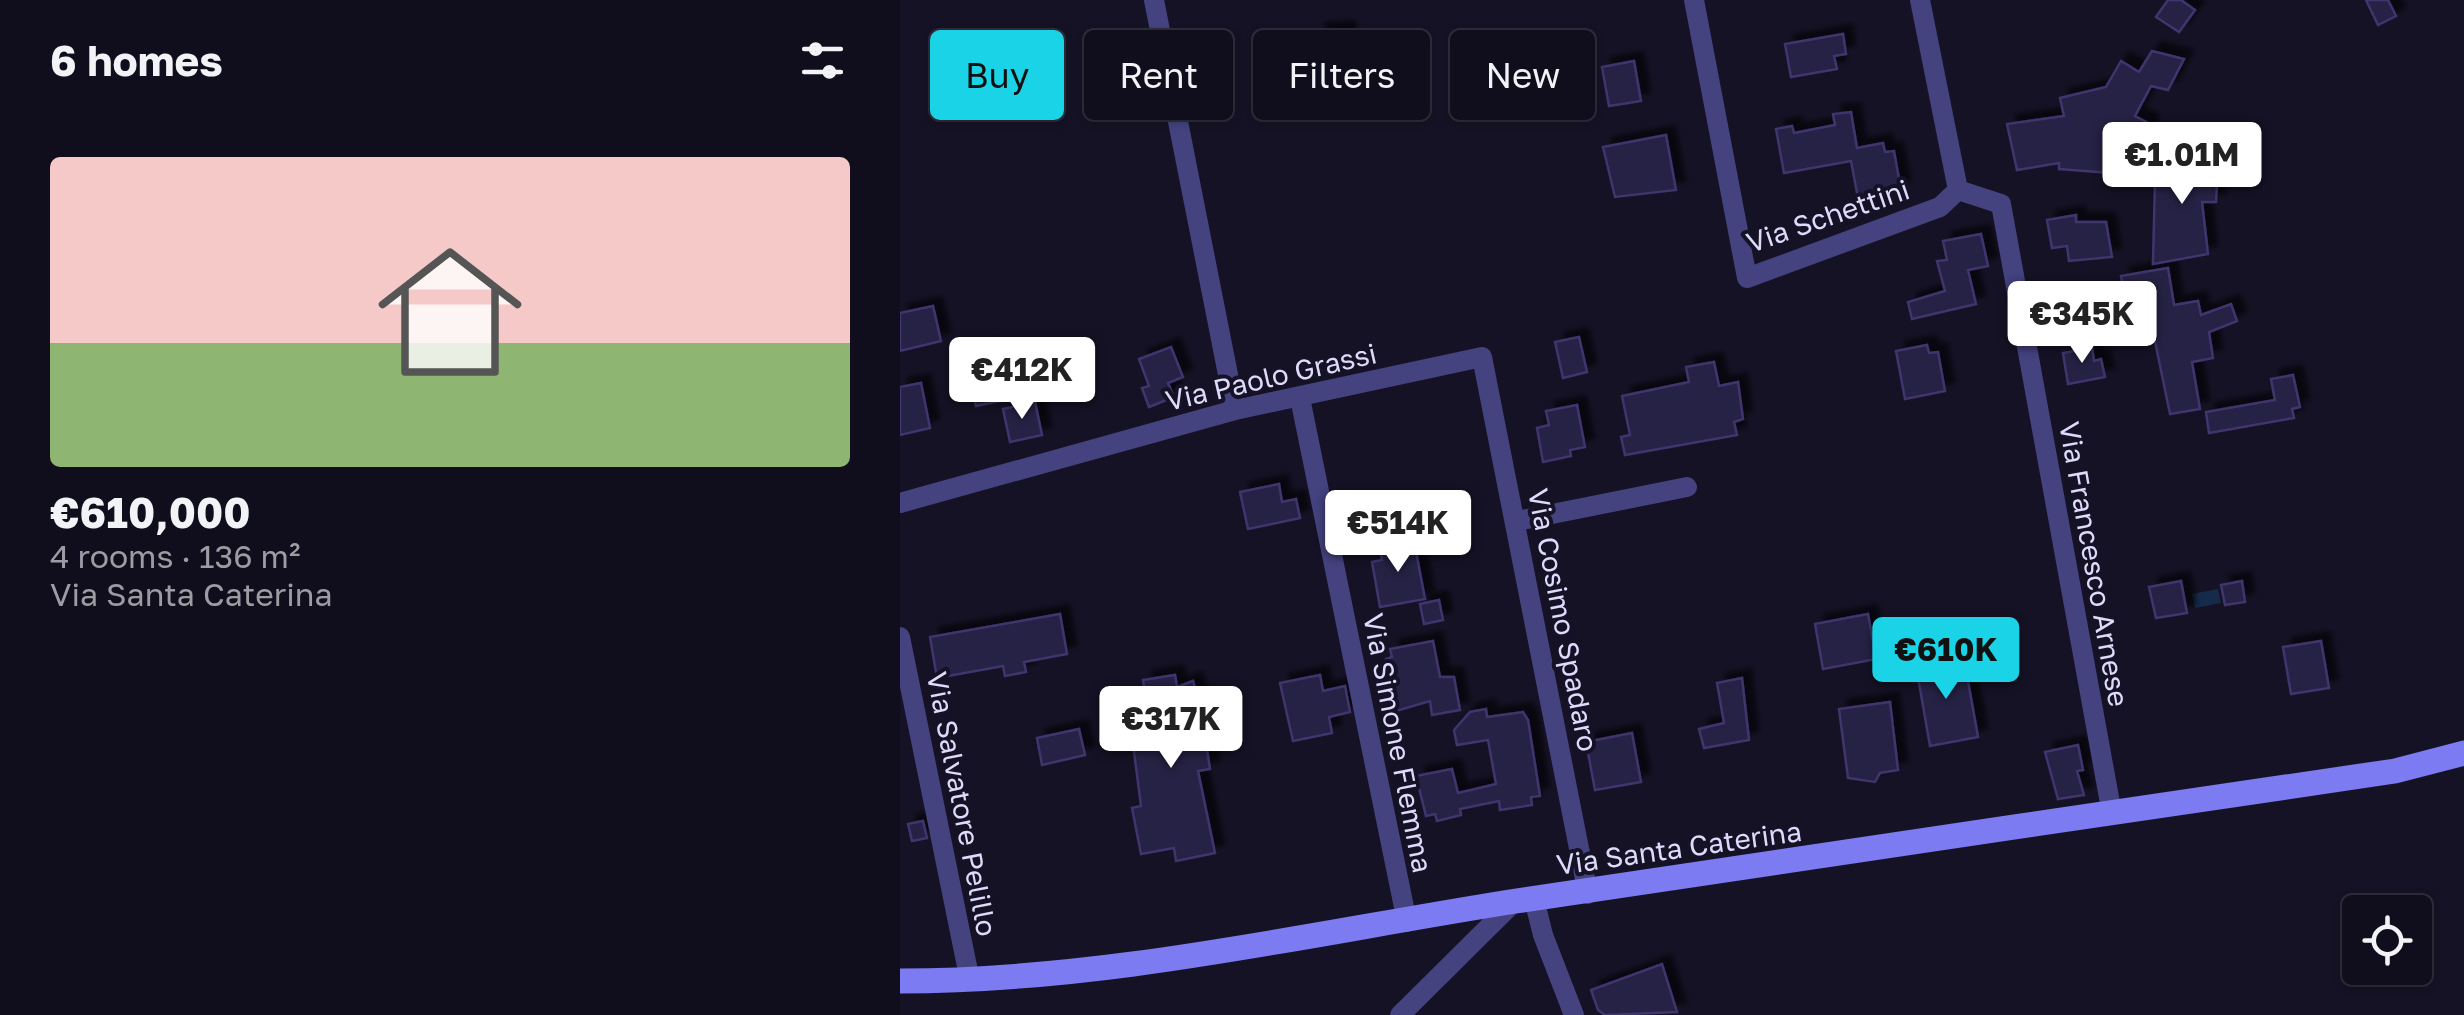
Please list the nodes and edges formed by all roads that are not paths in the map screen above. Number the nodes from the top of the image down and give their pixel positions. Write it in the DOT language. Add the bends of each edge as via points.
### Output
graph roads {
  1 [pos="1154,0"];
  2 [pos="1694,0"];
  3 [pos="1920,0"];
  4 [pos="1958,190"];
  5 [pos="1482,358"];
  6 [pos="1300,398"];
  7 [pos="1234,410"];
  8 [pos="1687,487"];
  9 [pos="900,504"];
  10 [pos="1517,522"];
  11 [pos="900,637"];
  12 [pos="2464,753"];
  13 [pos="2112,814"];
  14 [pos="1588,894"];
  15 [pos="1524,900"];
  16 [pos="1407,922"];
  17 [pos="900,981"];
  18 [pos="970,981"];
  19 [pos="1400,1015"];
  20 [pos="1574,1015"];
  1 -- 7 [label="street"];
  2 -- 4 [label="street, Via Schettini" via="1747,278 1940,207"];
  3 -- 4 [label="street"];
  4 -- 13 [label="street, Via Francesco Arnese" via="2001,204"];
  5 -- 6 [label="street, Via Paolo Grassi"];
  5 -- 10 [label="street, Via Cosimo Spadaro"];
  6 -- 7 [label="street, Via Paolo Grassi"];
  6 -- 16 [label="street, Via Simone Flemma"];
  7 -- 9 [label="street, Via Paolo Grassi"];
  8 -- 10 [label="street"];
  10 -- 14 [label="street, Via Cosimo Spadaro"];
  11 -- 18 [label="street, Via Salvatore Pelillo"];
  12 -- 13 [label="street, Via Santa Caterina"];
  13 -- 14 [label="street, Via Santa Caterina"];
  14 -- 15 [label="street, Via Santa Caterina"];
  15 -- 16 [label="street, Via Santa Caterina"];
  15 -- 19 [label="street"];
  15 -- 20 [label="street"];
  16 -- 18 [label="street, Via Santa Caterina"];
  17 -- 18 [label="street, Via Santa Caterina"];
}
